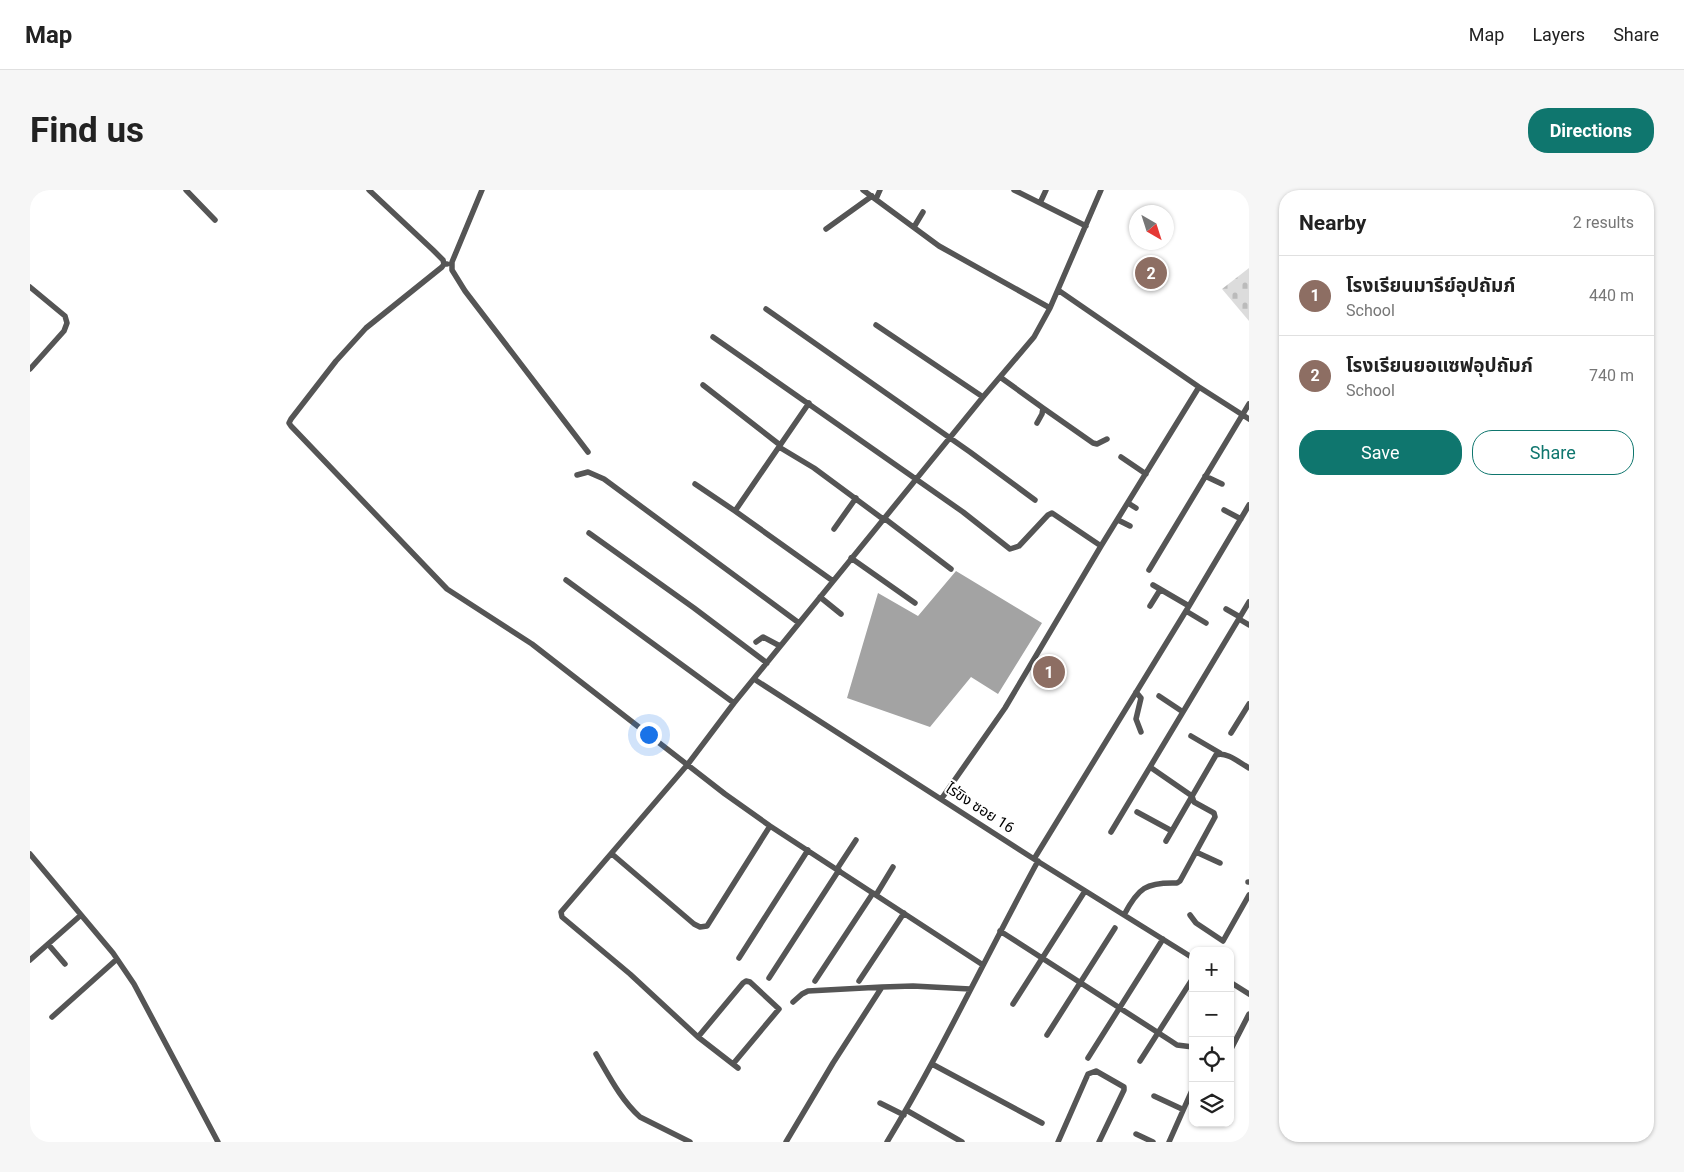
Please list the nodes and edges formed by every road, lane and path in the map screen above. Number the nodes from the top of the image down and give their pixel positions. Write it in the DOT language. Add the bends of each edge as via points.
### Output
graph roads {
  1 [pos="186,190"];
  2 [pos="369,190"];
  3 [pos="482,190"];
  4 [pos="863,190"];
  5 [pos="880,190"];
  6 [pos="1014,190"];
  7 [pos="1046,190"];
  8 [pos="1101,190"];
  9 [pos="874,197"];
  10 [pos="1040,203"];
  11 [pos="923,212"];
  12 [pos="215,220"];
  13 [pos="1086,226"];
  14 [pos="914,227"];
  15 [pos="826,229"];
  16 [pos="444,264"];
  17 [pos="452,266"];
  18 [pos="30,287"];
  19 [pos="1058,290"];
  20 [pos="1050,308"];
  21 [pos="766,309"];
  22 [pos="876,325"];
  23 [pos="713,337"];
  24 [pos="30,369"];
  25 [pos="1000,377"];
  26 [pos="703,385"];
  27 [pos="1199,388"];
  28 [pos="983,397"];
  29 [pos="809,403"];
  30 [pos="1249,404"];
  31 [pos="1043,408"];
  32 [pos="1242,415"];
  33 [pos="1249,419"];
  34 [pos="1037,423"];
  35 [pos="950,439"];
  36 [pos="1107,439"];
  37 [pos="779,446"];
  38 [pos="588,452"];
  39 [pos="1121,457"];
  40 [pos="1146,474"];
  41 [pos="577,475"];
  42 [pos="1205,476"];
  43 [pos="916,479"];
  44 [pos="695,484"];
  45 [pos="1222,484"];
  46 [pos="856,498"];
  47 [pos="1035,500"];
  48 [pos="1128,503"];
  49 [pos="1249,505"];
  50 [pos="1136,508"];
  51 [pos="1224,510"];
  52 [pos="735,511"];
  53 [pos="883,518"];
  54 [pos="1241,519"];
  55 [pos="1118,520"];
  56 [pos="1130,526"];
  57 [pos="834,529"];
  58 [pos="590,534"];
  59 [pos="1101,546"];
  60 [pos="851,558"];
  61 [pos="951,569"];
  62 [pos="1149,570"];
  63 [pos="566,580"];
  64 [pos="833,581"];
  65 [pos="1153,585"];
  66 [pos="1160,590"];
  67 [pos="820,597"];
  68 [pos="1249,602"];
  69 [pos="916,603"];
  70 [pos="1150,606"];
  71 [pos="1188,608"];
  72 [pos="1226,608"];
  73 [pos="842,614"];
  74 [pos="1239,618"];
  75 [pos="799,623"];
  76 [pos="1206,624"];
  77 [pos="1249,625"];
  78 [pos="756,642"];
  79 [pos="780,646"];
  80 [pos="767,662"];
  81 [pos="754,679"];
  82 [pos="1136,692"];
  83 [pos="1159,696"];
  84 [pos="734,703"];
  85 [pos="1249,704"];
  86 [pos="1183,712"];
  87 [pos="1141,732"];
  88 [pos="1231,733"];
  89 [pos="1190,736"];
  90 [pos="1220,753"];
  91 [pos="688,764"];
  92 [pos="1150,767"];
  93 [pos="1249,768"];
  94 [pos="1192,796"];
  95 [pos="942,798"];
  96 [pos="1137,812"];
  97 [pos="770,826"];
  98 [pos="1172,831"];
  99 [pos="1111,832"];
  100 [pos="856,840"];
  101 [pos="1166,841"];
  102 [pos="808,850"];
  103 [pos="1196,852"];
  104 [pos="30,854"];
  105 [pos="612,854"];
  106 [pos="1036,860"];
  107 [pos="1220,863"];
  108 [pos="893,866"];
  109 [pos="838,869"];
  110 [pos="1084,891"];
  111 [pos="874,894"];
  112 [pos="1249,894"];
  113 [pos="904,913"];
  114 [pos="81,915"];
  115 [pos="1124,915"];
  116 [pos="1190,915"];
  117 [pos="1116,928"];
  118 [pos="1000,931"];
  119 [pos="1163,939"];
  120 [pos="48,944"];
  121 [pos="1189,955"];
  122 [pos="738,958"];
  123 [pos="1041,958"];
  124 [pos="117,959"];
  125 [pos="30,960"];
  126 [pos="65,964"];
  127 [pos="983,965"];
  128 [pos="769,978"];
  129 [pos="859,980"];
  130 [pos="815,981"];
  131 [pos="1081,983"];
  132 [pos="1189,984"];
  133 [pos="1234,985"];
  134 [pos="882,987"];
  135 [pos="970,989"];
  136 [pos="1249,994"];
  137 [pos="793,1002"];
  138 [pos="1013,1004"];
  139 [pos="1120,1008"];
  140 [pos="1249,1014"];
  141 [pos="52,1016"];
  142 [pos="1158,1032"];
  143 [pos="1047,1035"];
  144 [pos="698,1037"];
  145 [pos="1234,1043"];
  146 [pos="1189,1046"];
  147 [pos="596,1054"];
  148 [pos="1088,1058"];
  149 [pos="1140,1062"];
  150 [pos="932,1064"];
  151 [pos="1154,1096"];
  152 [pos="1189,1096"];
  153 [pos="880,1103"];
  154 [pos="1182,1109"];
  155 [pos="905,1112"];
  156 [pos="1042,1122"];
  157 [pos="1136,1134"];
  158 [pos="218,1142"];
  159 [pos="690,1142"];
  160 [pos="786,1142"];
  161 [pos="887,1142"];
  162 [pos="962,1142"];
  163 [pos="1058,1142"];
  164 [pos="1099,1142"];
  165 [pos="1153,1142"];
  166 [pos="1169,1142"];
  1 -- 12 [label="street"];
  2 -- 16 [label="street" via="434,250"];
  3 -- 17 [label="street"];
  4 -- 9 [label="street"];
  5 -- 9 [label="street"];
  6 -- 10 [label="street"];
  7 -- 10 [label="street"];
  8 -- 13 [label="street"];
  9 -- 14 [label="street"];
  9 -- 15 [label="street"];
  10 -- 13 [label="street"];
  11 -- 14 [label="street"];
  13 -- 19 [label="street"];
  14 -- 20 [label="street" via="939,246"];
  16 -- 17 [label="street"];
  16 -- 91 [label="street" via="366,328 336,361 289,423 447,589 532,644"];
  17 -- 38 [label="street" via="465,291"];
  18 -- 24 [label="street" via="65,316 67,323 64,331"];
  19 -- 20 [label="street"];
  19 -- 27 [label="street"];
  20 -- 25 [label="street" via="1034,337"];
  21 -- 35 [label="street"];
  22 -- 28 [label="street"];
  23 -- 29 [label="street"];
  25 -- 28 [label="street"];
  25 -- 31 [label="street"];
  26 -- 37 [label="street"];
  27 -- 32 [label="street"];
  27 -- 40 [label="street"];
  28 -- 35 [label="street"];
  29 -- 37 [label="street"];
  29 -- 43 [label="street"];
  30 -- 32 [label="street"];
  31 -- 34 [label="street"];
  31 -- 36 [label="street" via="1093,443"];
  32 -- 33 [label="street"];
  32 -- 42 [label="street"];
  35 -- 43 [label="street"];
  35 -- 47 [label="street"];
  37 -- 46 [label="street"];
  37 -- 52 [label="street"];
  39 -- 40 [label="street"];
  40 -- 48 [label="street"];
  41 -- 75 [label="street" via="588,472 604,479"];
  42 -- 45 [label="street"];
  42 -- 62 [label="street"];
  43 -- 53 [label="street"];
  43 -- 59 [label="street" via="1010,549 1016,549 1052,513"];
  44 -- 52 [label="street"];
  46 -- 53 [label="street"];
  46 -- 57 [label="street"];
  48 -- 50 [label="street"];
  48 -- 55 [label="street"];
  49 -- 54 [label="street"];
  51 -- 54 [label="street"];
  52 -- 64 [label="street"];
  53 -- 60 [label="street"];
  53 -- 61 [label="street"];
  54 -- 71 [label="street"];
  55 -- 56 [label="street"];
  55 -- 59 [label="street"];
  58 -- 80 [label="street"];
  59 -- 95 [label="street" via="1005,708"];
  60 -- 64 [label="street"];
  60 -- 69 [label="street"];
  63 -- 84 [label="street"];
  64 -- 67 [label="street"];
  65 -- 66 [label="street"];
  66 -- 70 [label="street"];
  66 -- 71 [label="street"];
  67 -- 73 [label="street"];
  67 -- 75 [label="street"];
  68 -- 74 [label="street"];
  71 -- 76 [label="street"];
  71 -- 82 [label="street"];
  72 -- 74 [label="street"];
  74 -- 77 [label="street"];
  74 -- 86 [label="street"];
  75 -- 79 [label="street"];
  78 -- 79 [label="street" via="763,637"];
  79 -- 80 [label="street"];
  80 -- 81 [label="street"];
  81 -- 84 [label="street"];
  81 -- 95 [label="street, ไร่ขิง ซอย 16"];
  82 -- 87 [label="street" via="1141,698 1136,720"];
  82 -- 106 [label="street"];
  83 -- 86 [label="street"];
  84 -- 91 [label="street"];
  85 -- 88 [label="street"];
  86 -- 92 [label="street"];
  89 -- 90 [label="street"];
  90 -- 93 [label="street"];
  90 -- 94 [label="street"];
  91 -- 97 [label="street"];
  91 -- 105 [label="street"];
  92 -- 94 [label="street"];
  92 -- 99 [label="street"];
  94 -- 98 [label="street"];
  94 -- 103 [label="street" via="1194,802 1216,815"];
  95 -- 106 [label="street, ไร่ขิง ซอย 16"];
  96 -- 98 [label="street"];
  97 -- 102 [label="street"];
  97 -- 105 [label="street" via="707,926 703,927 694,924"];
  98 -- 101 [label="street"];
  100 -- 109 [label="street"];
  102 -- 109 [label="street"];
  102 -- 122 [label="street"];
  103 -- 107 [label="street"];
  103 -- 115 [label="street" via="1179,883 1145,887 1131,901"];
  104 -- 114 [label="street"];
  105 -- 144 [label="street" via="561,914"];
  106 -- 110 [label="street, ไร่ขิง ซอย 16"];
  106 -- 118 [label="street"];
  108 -- 111 [label="street"];
  109 -- 111 [label="street"];
  109 -- 128 [label="street"];
  110 -- 115 [label="street, ไร่ขิง ซอย 16"];
  110 -- 123 [label="street"];
  111 -- 113 [label="street"];
  111 -- 130 [label="street"];
  112 -- 116 [label="street" via="1223,941 1196,923"];
  113 -- 127 [label="street"];
  113 -- 129 [label="street"];
  114 -- 120 [label="street"];
  114 -- 124 [label="street"];
  115 -- 119 [label="street, ไร่ขิง ซอย 16"];
  117 -- 131 [label="street"];
  118 -- 123 [label="street"];
  118 -- 127 [label="street"];
  119 -- 121 [label="street, ไร่ขิง ซอย 16"];
  119 -- 139 [label="street"];
  120 -- 125 [label="street"];
  120 -- 126 [label="street"];
  123 -- 131 [label="street"];
  123 -- 138 [label="street"];
  124 -- 141 [label="street"];
  124 -- 158 [label="street" via="141,996"];
  127 -- 135 [label="street"];
  131 -- 139 [label="street"];
  131 -- 143 [label="street"];
  132 -- 142 [label="street"];
  133 -- 136 [label="street"];
  134 -- 135 [label="street"];
  134 -- 137 [label="street" via="808,991"];
  134 -- 160 [label="street"];
  135 -- 150 [label="street"];
  139 -- 142 [label="street"];
  139 -- 148 [label="street"];
  140 -- 145 [label="street"];
  142 -- 146 [label="street" via="1177,1045"];
  142 -- 149 [label="street"];
  144 -- 144 [label="street" via="736,1066 779,1009 746,981"];
  147 -- 159 [label="street" via="633,1111"];
  150 -- 155 [label="street"];
  150 -- 156 [label="street"];
  151 -- 154 [label="street"];
  152 -- 154 [label="street"];
  153 -- 155 [label="street"];
  154 -- 166 [label="street"];
  155 -- 161 [label="street"];
  155 -- 162 [label="street"];
  157 -- 165 [label="street"];
  163 -- 164 [label="street" via="1088,1074 1096,1071 1124,1087"];
}
